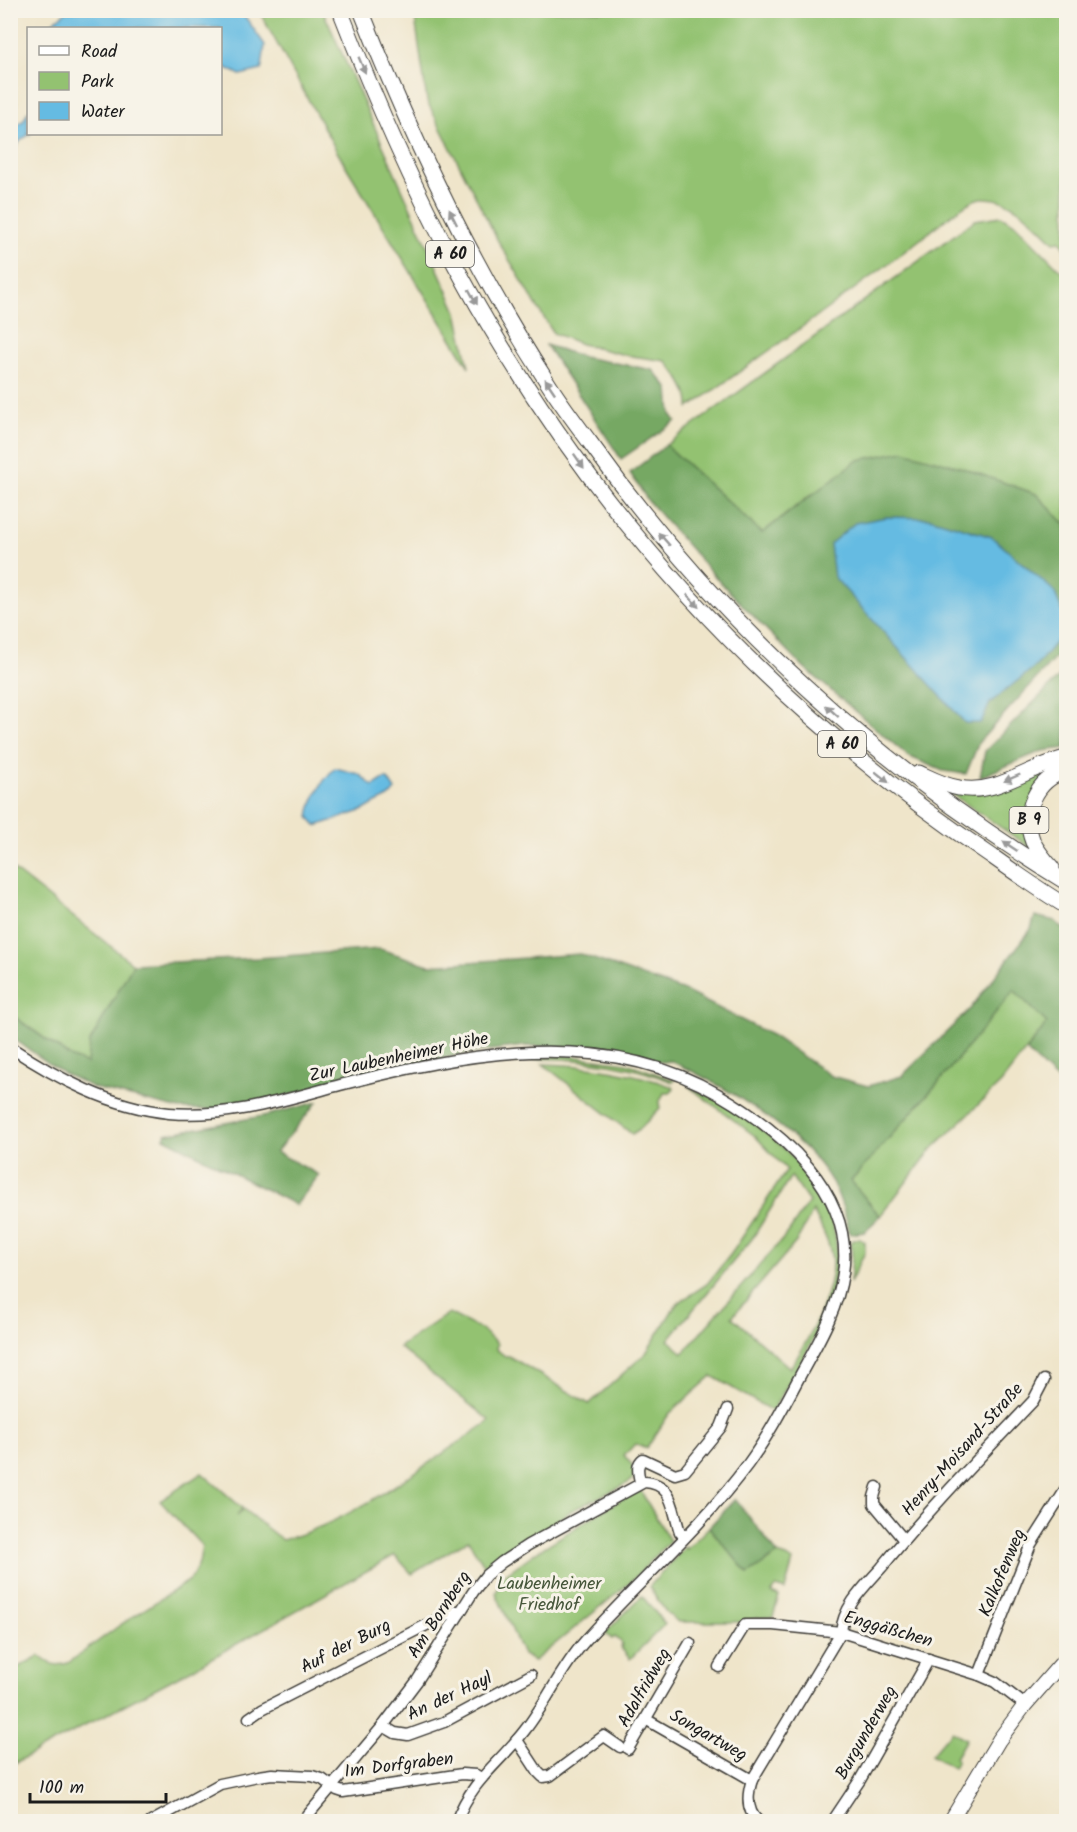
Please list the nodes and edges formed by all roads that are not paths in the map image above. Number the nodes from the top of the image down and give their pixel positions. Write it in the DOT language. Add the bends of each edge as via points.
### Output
graph roads {
  1 [pos="340,10"];
  2 [pos="361,10"];
  3 [pos="1066,758"];
  4 [pos="894,762"];
  5 [pos="1066,771"];
  6 [pos="1063,880"];
  7 [pos="1063,906"];
  8 [pos="10,1047"];
  9 [pos="1044,1380"];
  10 [pos="728,1409"];
  11 [pos="640,1482"];
  12 [pos="877,1487"];
  13 [pos="1066,1489"];
  14 [pos="685,1537"];
  15 [pos="904,1540"];
  16 [pos="460,1613"];
  17 [pos="841,1632"];
  18 [pos="690,1644"];
  19 [pos="1066,1658"];
  20 [pos="929,1659"];
  21 [pos="719,1667"];
  22 [pos="979,1675"];
  23 [pos="531,1676"];
  24 [pos="1025,1705"];
  25 [pos="249,1718"];
  26 [pos="646,1720"];
  27 [pos="383,1726"];
  28 [pos="517,1740"];
  29 [pos="481,1779"];
  30 [pos="752,1780"];
  31 [pos="332,1786"];
  32 [pos="151,1821"];
  33 [pos="302,1821"];
  34 [pos="456,1821"];
  35 [pos="759,1821"];
  36 [pos="832,1821"];
  37 [pos="950,1821"];
  1 -- 7 [label="highway, A 60, one-way" via="412,177 488,325 603,495 688,597 778,687 886,780"];
  4 -- 2 [label="highway, A 60, one-way" via="847,725 702,583 619,483 547,382 445,201"];
  3 -- 4 [label="highway, A 60, one-way" via="981,789 948,786"];
  6 -- 4 [label="highway, A 60, one-way" via="984,829"];
  5 -- 6 [label="highway, B 9" via="1055,774 1040,787 1029,816 1029,829 1038,850"];
  8 -- 14 [label="street, Zur Laubenheimer Höhe" via="67,1081 110,1100 169,1113 242,1110 458,1059 544,1051 643,1062 705,1086 735,1104 773,1132 822,1185 838,1219 843,1271 829,1319 770,1431 737,1478"];
  9 -- 15 [label="street, Henry-Moisand-Straße" via="1033,1401"];
  10 -- 11 [label="street" via="721,1427 685,1471 672,1473 644,1459 638,1468"];
  11 -- 14 [label="street" via="656,1483 666,1491"];
  11 -- 16 [label="street, Am Bornberg" via="502,1562 486,1575"];
  12 -- 15 [label="street, Henry-Moisand-Straße" via="874,1504"];
  13 -- 22 [label="street, Kalkofenweg" via="1030,1544"];
  14 -- 28 [label="street, Zur Laubenheimer Höhe" via="567,1662"];
  15 -- 17 [label="street, Henry-Moisand-Straße" via="845,1615"];
  16 -- 25 [label="street, Auf der Burg" via="444,1616"];
  16 -- 27 [label="street, Am Bornberg"];
  17 -- 20 [label="street, Enggäßchen"];
  17 -- 21 [label="street, Enggäßchen" via="745,1625"];
  17 -- 30 [label="street, Henry-Moisand-Straße"];
  18 -- 26 [label="street, Adalfridweg"];
  19 -- 24 [label="main road"];
  20 -- 22 [label="street, Enggäßchen"];
  20 -- 36 [label="street, Burgunderweg"];
  22 -- 24 [label="street, Enggäßchen"];
  23 -- 27 [label="street, An der Hayl" via="444,1722 408,1735"];
  24 -- 37 [label="main road"];
  26 -- 28 [label="street, Adalfridweg" via="624,1748 604,1736 550,1776 543,1777 538,1772"];
  26 -- 30 [label="street, Songartweg"];
  27 -- 31 [label="street, Am Bornberg"];
  28 -- 29 [label="street, Zur Laubenheimer Höhe"];
  29 -- 31 [label="street, Im Dorfgraben" via="462,1774 349,1792"];
  29 -- 34 [label="street, Zur Laubenheimer Höhe"];
  30 -- 35 [label="street, Henry-Moisand-Straße" via="749,1805"];
  31 -- 32 [label="street" via="312,1776 272,1773 220,1784"];
  31 -- 33 [label="street, Im Dorfgraben"];
}
